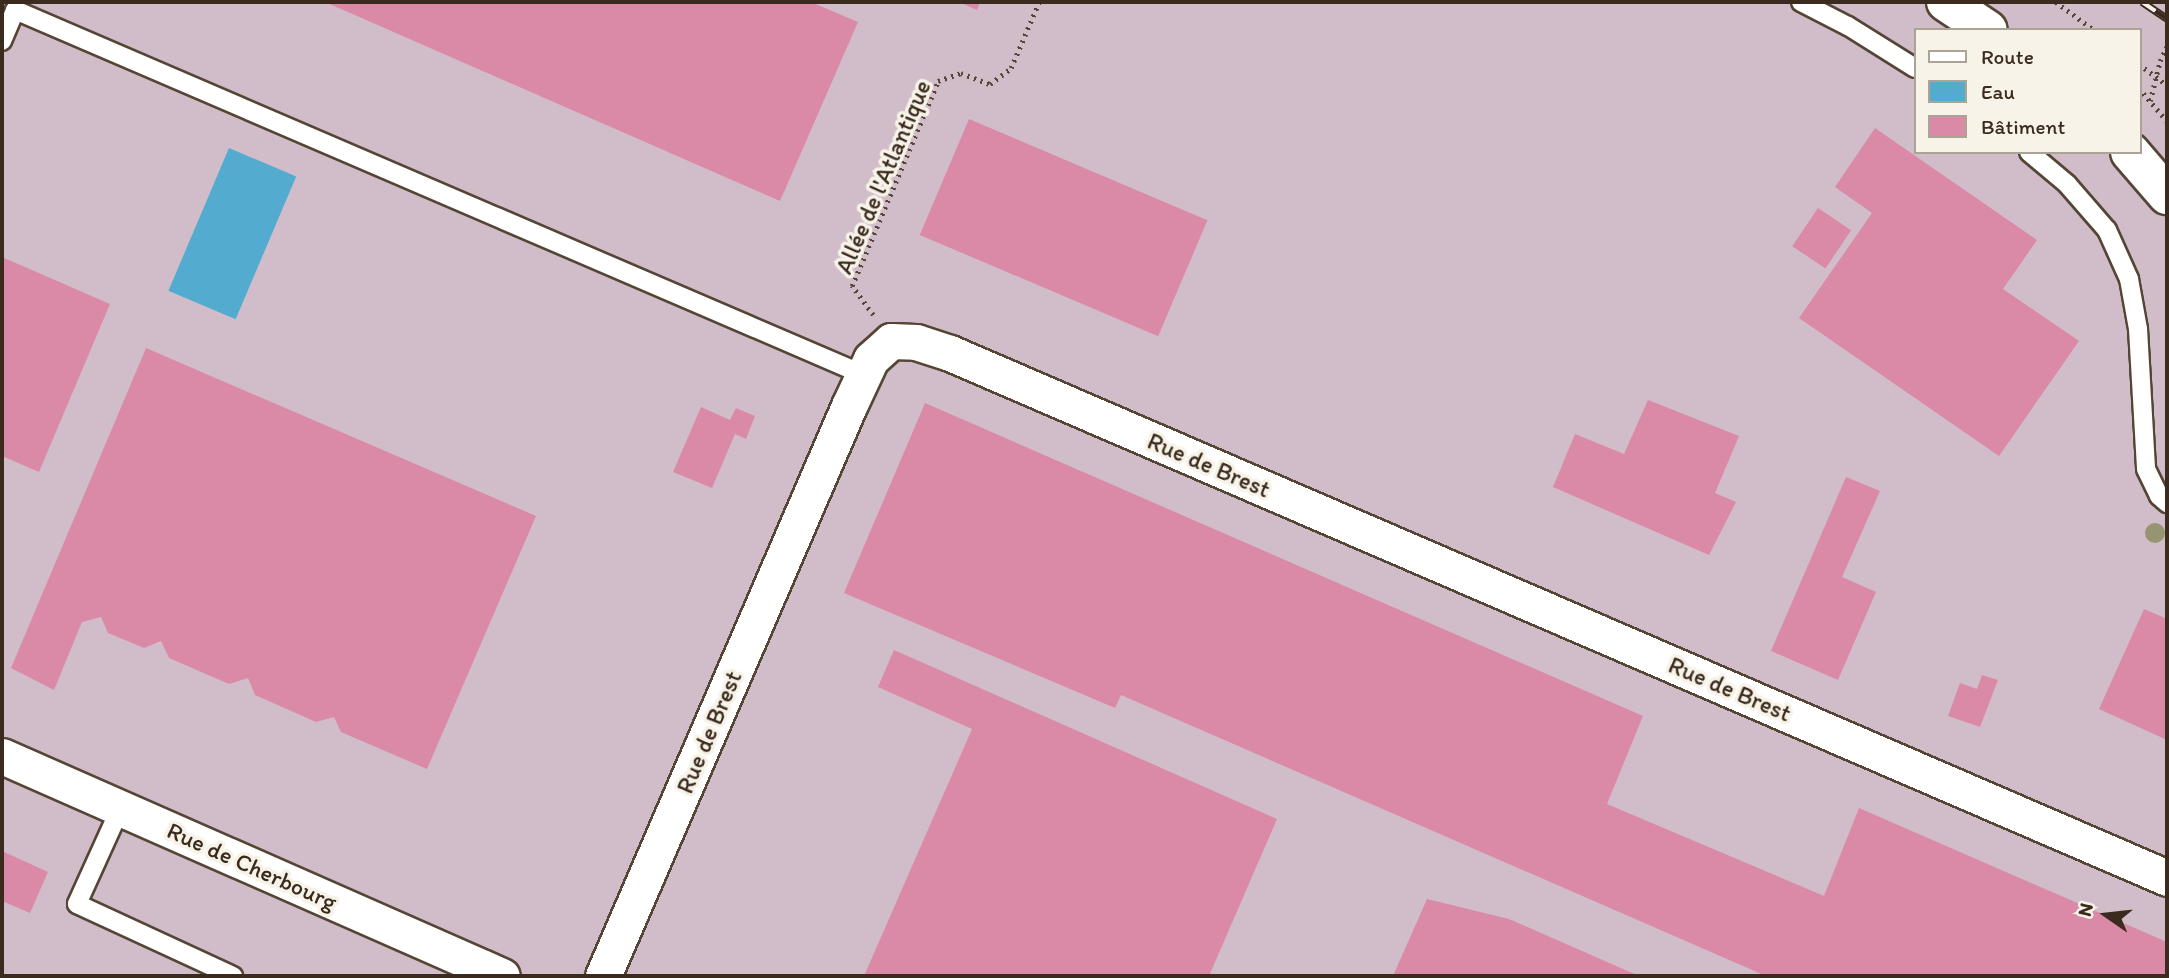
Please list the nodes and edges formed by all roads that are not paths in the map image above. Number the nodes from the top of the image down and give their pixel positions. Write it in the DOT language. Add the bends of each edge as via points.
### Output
graph roads {
  1 [pos="1801,2"];
  2 [pos="1946,2"];
  3 [pos="1985,28"];
  4 [pos="2,41"];
  5 [pos="1913,67"];
  6 [pos="2031,154"];
  7 [pos="2132,154"];
  8 [pos="2167,195"];
  9 [pos="864,375"];
  10 [pos="2167,503"];
  11 [pos="2,756"];
  12 [pos="120,808"];
  13 [pos="2167,878"];
  14 [pos="233,976"];
  15 [pos="502,976"];
  16 [pos="603,976"];
  1 -- 5 [label="lane"];
  2 -- 3 [label="main road"];
  4 -- 9 [label="lane" via="15,10"];
  6 -- 10 [label="lane" via="2067,184 2107,230 2129,279 2138,329 2147,469"];
  7 -- 8 [label="main road"];
  9 -- 13 [label="street, Rue de Brest" via="871,359 891,341 916,342 950,353"];
  9 -- 16 [label="street, Rue de Brest"];
  11 -- 12 [label="street, Rue de Cherbourg"];
  12 -- 14 [label="lane" via="77,904"];
  12 -- 15 [label="street, Rue de Cherbourg"];
}
